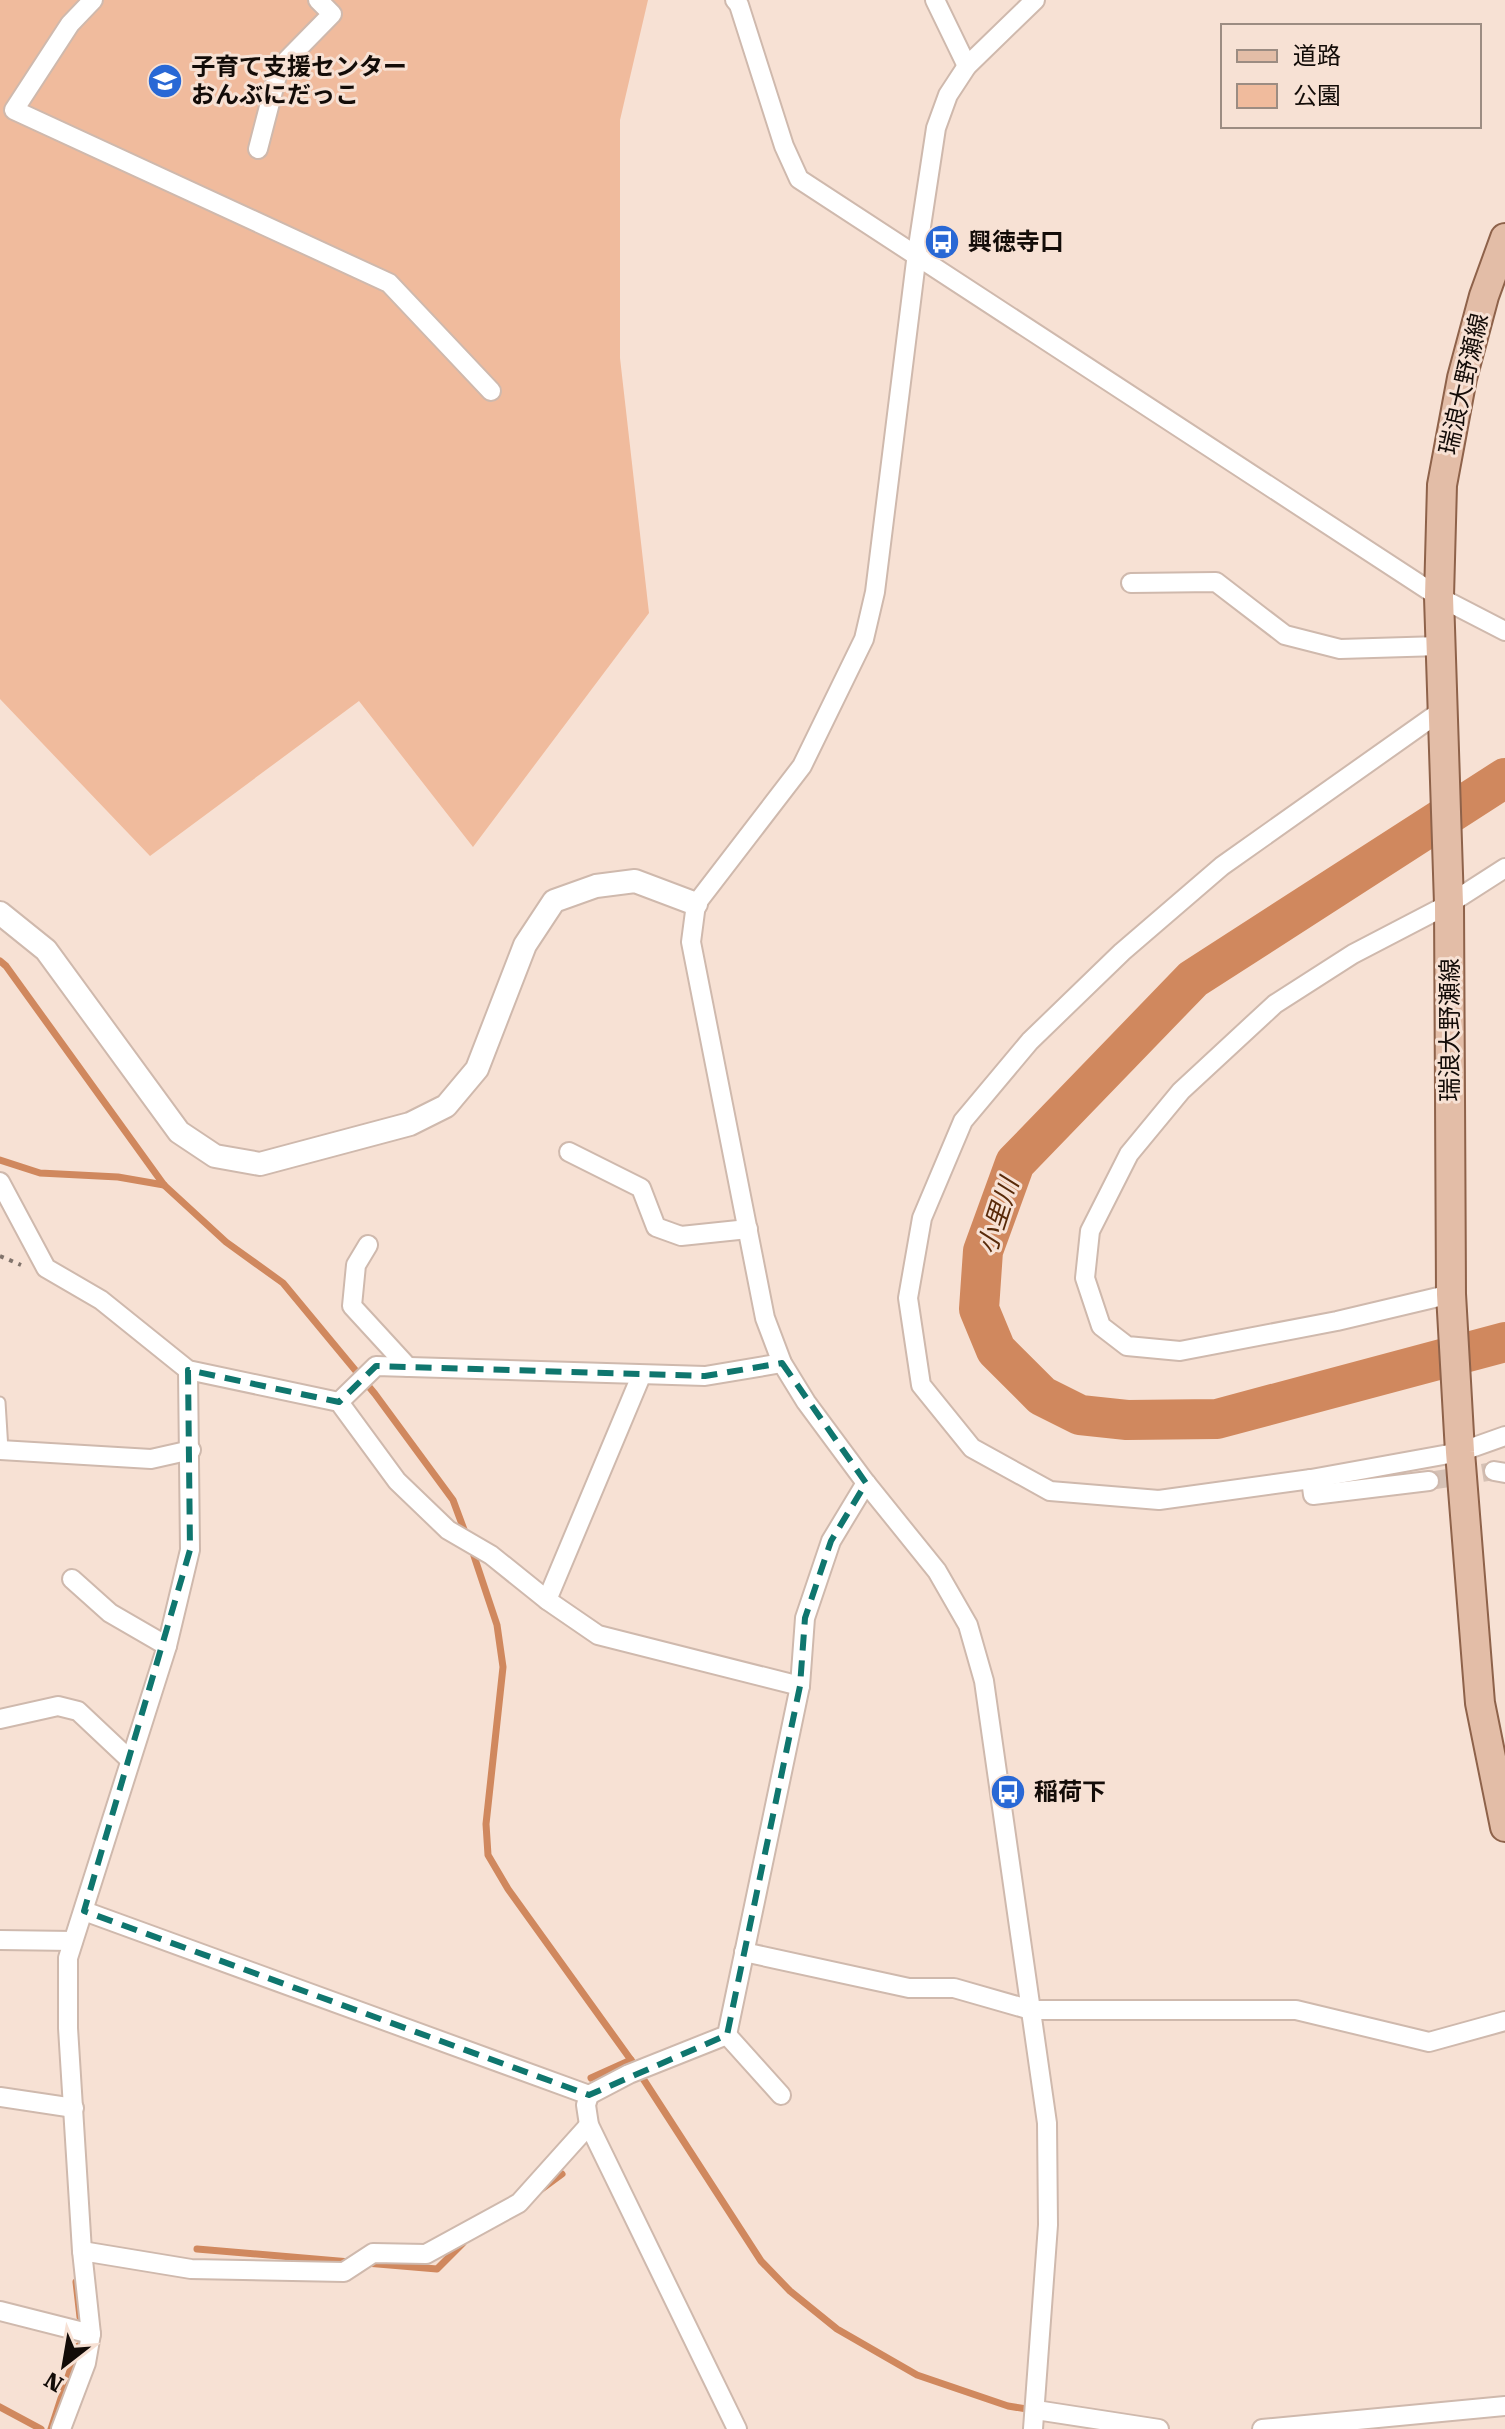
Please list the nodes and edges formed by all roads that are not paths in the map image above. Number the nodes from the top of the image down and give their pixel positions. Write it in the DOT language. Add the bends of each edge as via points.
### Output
graph roads {
  1 [pos="93,0"];
  2 [pos="318,0"];
  3 [pos="735,0"];
  4 [pos="935,0"];
  5 [pos="1035,0"];
  6 [pos="967,66"];
  7 [pos="258,149"];
  8 [pos="1505,238"];
  9 [pos="917,253"];
  10 [pos="491,391"];
  11 [pos="1131,583"];
  12 [pos="1439,597"];
  13 [pos="1505,631"];
  14 [pos="1440,646"];
  15 [pos="1442,720"];
  16 [pos="1505,868"];
  17 [pos="1449,896"];
  18 [pos="696,904"];
  19 [pos="0,913"];
  20 [pos="569,1152"];
  21 [pos="0,1182"];
  22 [pos="748,1229"];
  23 [pos="368,1245"];
  24 [pos="1451,1294"];
  25 [pos="782,1363"];
  26 [pos="408,1367"];
  27 [pos="188,1370"];
  28 [pos="641,1376"];
  29 [pos="0,1402"];
  30 [pos="339,1402"];
  31 [pos="1505,1436"];
  32 [pos="1460,1442"];
  33 [pos="1,1450"];
  34 [pos="191,1450"];
  35 [pos="1311,1479"];
  36 [pos="1429,1481"];
  37 [pos="866,1483"];
  38 [pos="72,1579"];
  39 [pos="547,1600"];
  40 [pos="167,1646"];
  41 [pos="800,1686"];
  42 [pos="0,1719"];
  43 [pos="129,1759"];
  44 [pos="1505,1827"];
  45 [pos="84,1911"];
  46 [pos="0,1940"];
  47 [pos="73,1941"];
  48 [pos="744,1952"];
  49 [pos="1031,2010"];
  50 [pos="1505,2021"];
  51 [pos="727,2035"];
  52 [pos="589,2095"];
  53 [pos="781,2095"];
  54 [pos="0,2097"];
  55 [pos="74,2108"];
  56 [pos="589,2125"];
  57 [pos="82,2251"];
  58 [pos="0,2311"];
  59 [pos="91,2334"];
  60 [pos="1505,2406"];
  61 [pos="1035,2420"];
  62 [pos="61,2429"];
  63 [pos="737,2429"];
  64 [pos="1159,2429"];
  65 [pos="1262,2429"];
  1 -- 10 [label="street" via="70,24 14,110 389,283"];
  2 -- 7 [label="street" via="332,14 279,68"];
  3 -- 9 [label="street" via="799,179"];
  4 -- 6 [label="street"];
  5 -- 6 [label="street"];
  6 -- 9 [label="street" via="948,95 936,128"];
  8 -- 12 [label="main road, 瑞浪大野瀬線" via="1462,378 1442,485"];
  9 -- 12 [label="street"];
  9 -- 18 [label="street" via="875,592 864,639 802,766"];
  11 -- 14 [label="street" via="1216,582 1285,635 1340,649"];
  12 -- 13 [label="street"];
  12 -- 14 [label="main road, 瑞浪大野瀬線"];
  14 -- 15 [label="main road, 瑞浪大野瀬線"];
  15 -- 17 [label="main road, 瑞浪大野瀬線"];
  15 -- 35 [label="street" via="1222,866 1030,1041 963,1121 922,1218 908,1298 921,1385 972,1448 1050,1491 1159,1500"];
  16 -- 17 [label="street"];
  17 -- 24 [label="main road, 瑞浪大野瀬線"];
  17 -- 24 [label="street" via="1275,1004 1181,1091 1129,1154 1090,1231 1085,1278 1101,1326 1110,1333 1127,1346 1180,1351"];
  18 -- 19 [label="street" via="635,881 596,886 554,901 525,945 477,1069 446,1106 410,1124 260,1164 215,1156 179,1132 46,950"];
  18 -- 22 [label="street" via="691,942"];
  20 -- 22 [label="street" via="641,1188 656,1227 681,1236"];
  21 -- 27 [label="street" via="46,1268 101,1300"];
  22 -- 25 [label="street" via="765,1318"];
  23 -- 26 [label="street" via="356,1265 352,1306"];
  24 -- 32 [label="main road, 瑞浪大野瀬線"];
  25 -- 28 [label="street" via="705,1376"];
  25 -- 37 [label="street"];
  26 -- 28 [label="street"];
  26 -- 30 [label="street" via="376,1366"];
  27 -- 30 [label="street"];
  27 -- 34 [label="street"];
  28 -- 39 [label="street"];
  29 -- 33 [label="lane"];
  30 -- 39 [label="street" via="397,1481 448,1530 491,1555"];
  31 -- 32 [label="street"];
  32 -- 35 [label="street"];
  32 -- 44 [label="main road, 瑞浪大野瀬線" via="1480,1703"];
  33 -- 34 [label="street" via="151,1459"];
  34 -- 40 [label="street" via="190,1550"];
  35 -- 36 [label="street" via="1313,1495"];
  37 -- 41 [label="street" via="831,1541 805,1618"];
  37 -- 49 [label="street" via="937,1571 968,1625 984,1681"];
  38 -- 40 [label="street" via="110,1613"];
  39 -- 41 [label="street" via="598,1635"];
  40 -- 43 [label="street"];
  41 -- 48 [label="street"];
  42 -- 43 [label="street" via="58,1706 78,1711"];
  43 -- 45 [label="street"];
  45 -- 47 [label="street"];
  45 -- 52 [label="street"];
  46 -- 47 [label="street"];
  47 -- 55 [label="street" via="67,1975"];
  48 -- 49 [label="street" via="909,1988 954,1988"];
  48 -- 51 [label="street"];
  49 -- 50 [label="street" via="1296,2010 1429,2042"];
  49 -- 61 [label="street" via="1047,2123 1048,2225"];
  51 -- 52 [label="street"];
  51 -- 53 [label="street"];
  52 -- 56 [label="street"];
  54 -- 55 [label="street"];
  55 -- 57 [label="street"];
  56 -- 57 [label="street" via="519,2203 426,2254 373,2253 344,2272 191,2269"];
  56 -- 63 [label="street"];
  57 -- 59 [label="street"];
  58 -- 59 [label="street"];
  59 -- 62 [label="street"];
  60 -- 65 [label="street"];
  61 -- 64 [label="street" via="1092,2419"];
}
